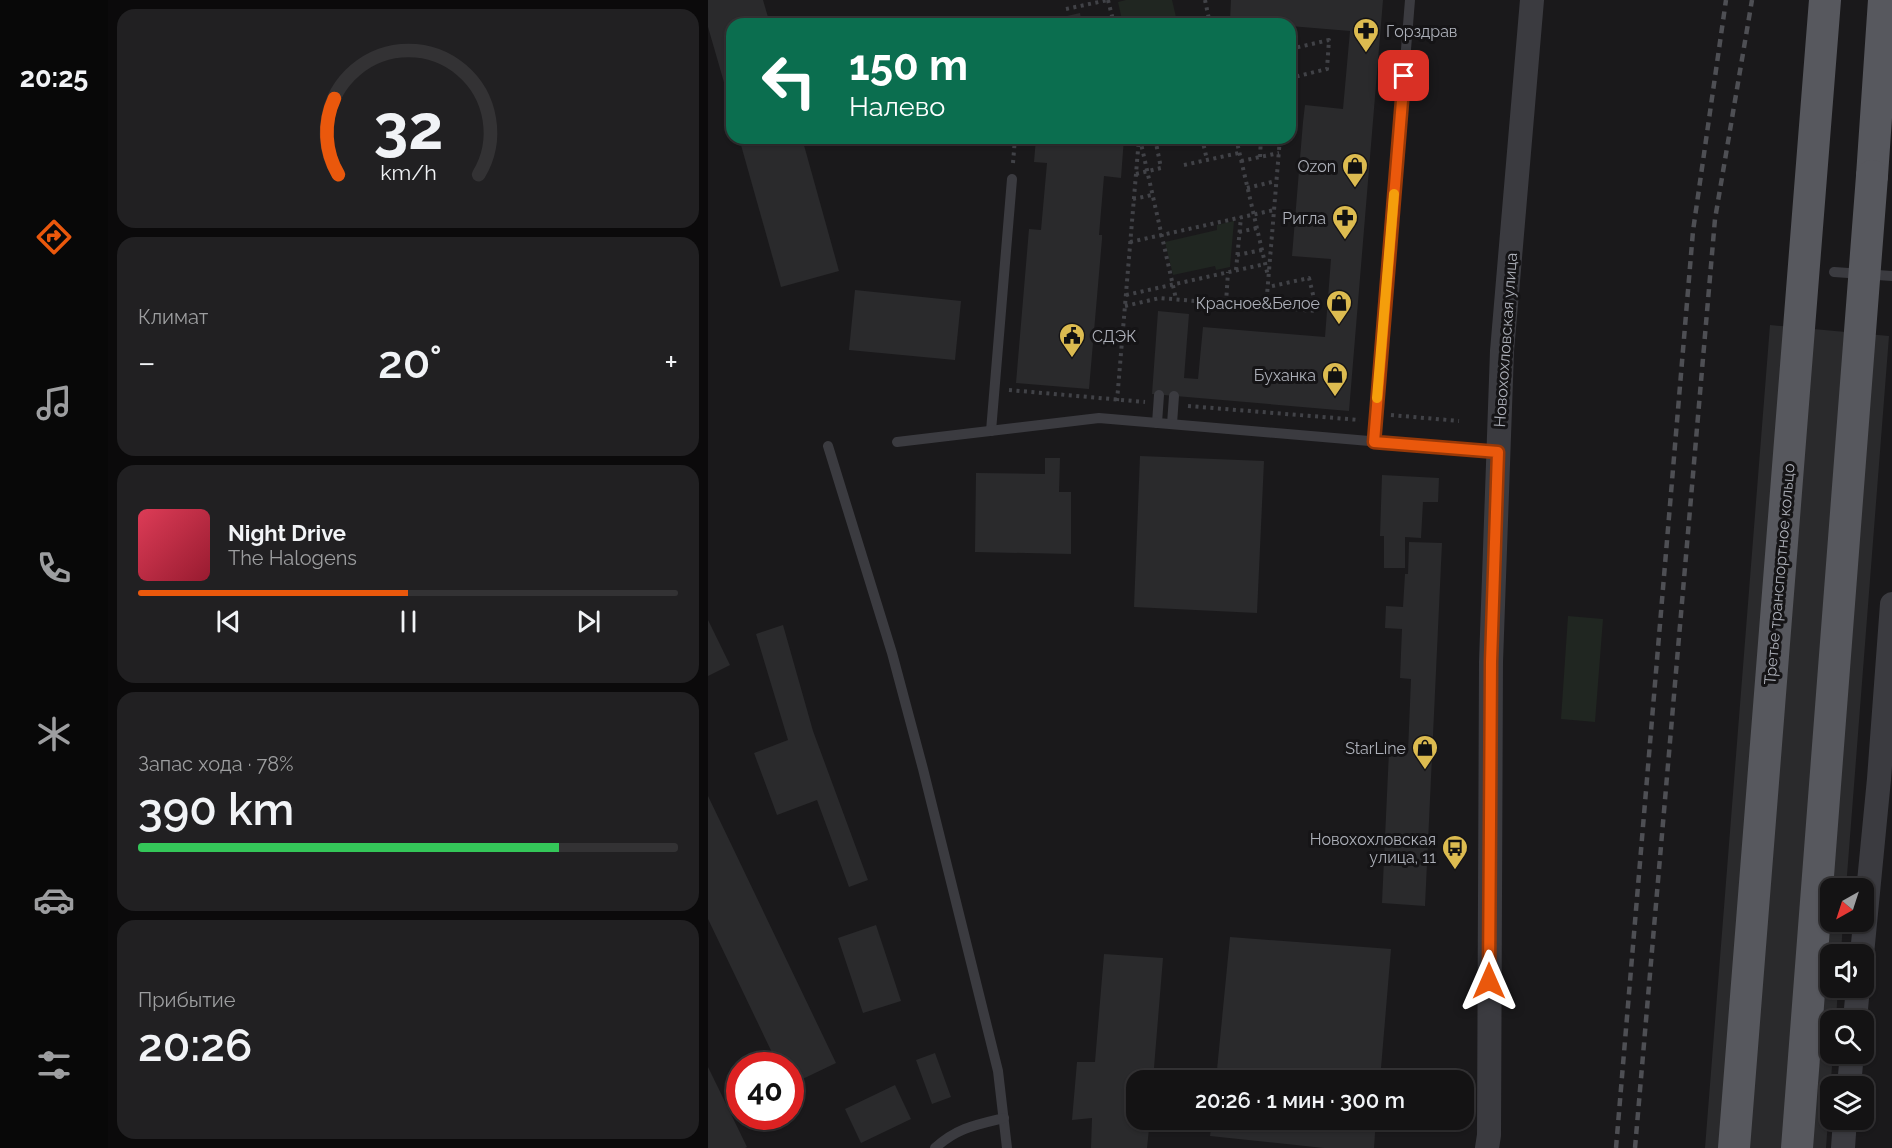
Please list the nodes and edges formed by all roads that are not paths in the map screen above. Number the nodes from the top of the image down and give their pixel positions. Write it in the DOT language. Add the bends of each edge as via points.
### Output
graph roads {
  1 [pos="1410,0"];
  2 [pos="1532,0"];
  3 [pos="1825,0"];
  4 [pos="1884,0"];
  5 [pos="1012,179"];
  6 [pos="1834,272"];
  7 [pos="1892,276"];
  8 [pos="1159,395"];
  9 [pos="1174,396"];
  10 [pos="1157,423"];
  11 [pos="1172,424"];
  12 [pos="991,431"];
  13 [pos="897,442"];
  14 [pos="1374,442"];
  15 [pos="828,446"];
  16 [pos="1498,452"];
  17 [pos="1892,604"];
  18 [pos="1863,944"];
  19 [pos="1004,1118"];
  20 [pos="1844,1130"];
  21 [pos="934,1148"];
  22 [pos="1007,1148"];
  23 [pos="1487,1148"];
  24 [pos="1734,1148"];
  25 [pos="1797,1148"];
  26 [pos="1843,1148"];
  1 -- 14 [label="lane"];
  2 -- 16 [label="street, Новохохловская улица" via="1502,351"];
  3 -- 24 [label="main road, Третье транспортное кольцо"];
  4 -- 25 [label="main road, bridge"];
  5 -- 12 [label="lane"];
  6 -- 7 [label="lane"];
  8 -- 10 [label="lane"];
  9 -- 11 [label="lane"];
  10 -- 11 [label="lane"];
  10 -- 12 [label="lane" via="1099,418"];
  11 -- 14 [label="lane"];
  12 -- 13 [label="lane"];
  14 -- 16 [label="lane"];
  15 -- 19 [label="lane" via="923,769 998,1071"];
  16 -- 23 [label="street, Новохохловская улица" via="1491,662"];
  17 -- 18 [label="street"];
  19 -- 21 [label="lane" via="968,1127"];
  19 -- 22 [label="lane"];
  20 -- 26 [label="street"];
}
